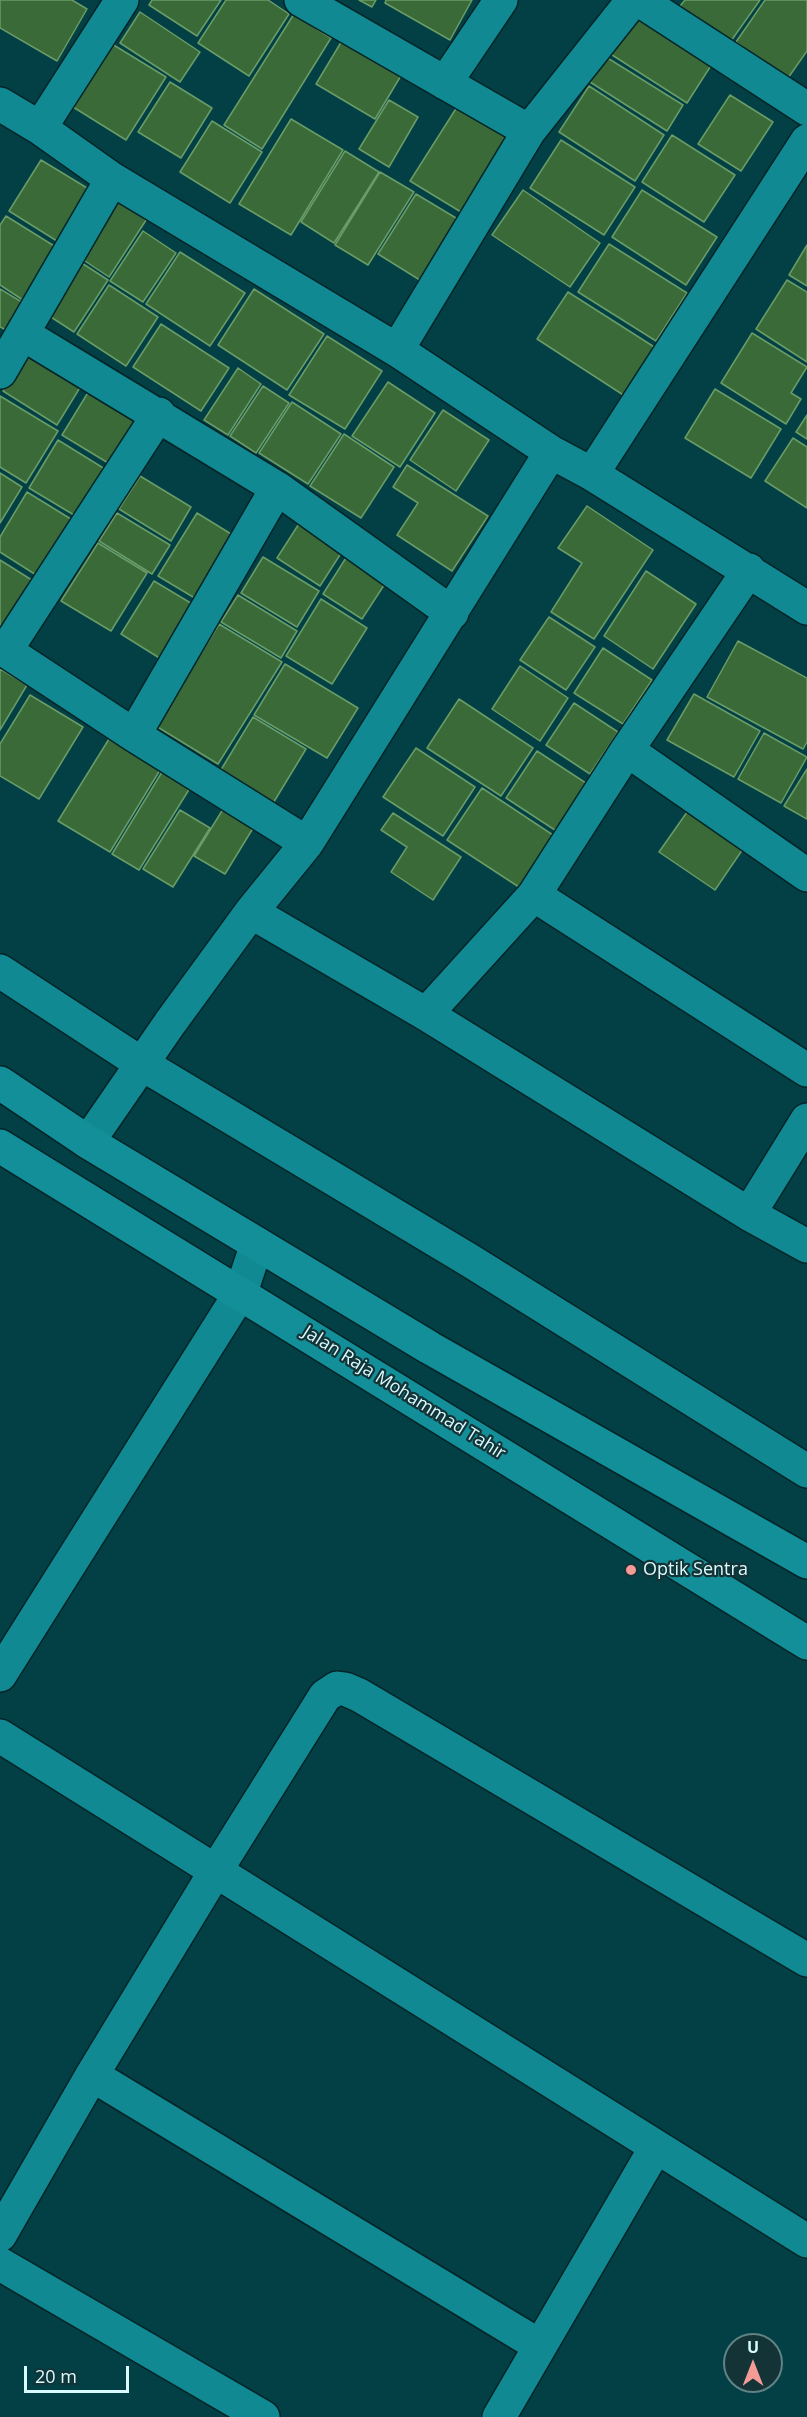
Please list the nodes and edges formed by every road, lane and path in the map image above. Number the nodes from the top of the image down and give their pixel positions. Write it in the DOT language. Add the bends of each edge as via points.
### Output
graph roads {
  1 [pos="122,0"];
  2 [pos="301,0"];
  3 [pos="501,0"];
  4 [pos="633,0"];
  5 [pos="639,0"];
  6 [pos="445,83"];
  7 [pos="0,104"];
  8 [pos="807,109"];
  9 [pos="40,128"];
  10 [pos="529,131"];
  11 [pos="807,141"];
  12 [pos="112,179"];
  13 [pos="23,334"];
  14 [pos="397,350"];
  15 [pos="0,372"];
  16 [pos="159,414"];
  17 [pos="551,452"];
  18 [pos="592,474"];
  19 [pos="278,488"];
  20 [pos="749,570"];
  21 [pos="805,603"];
  22 [pos="452,613"];
  23 [pos="3,648"];
  24 [pos="134,735"];
  25 [pos="627,750"];
  26 [pos="307,843"];
  27 [pos="807,875"];
  28 [pos="534,896"];
  29 [pos="251,912"];
  30 [pos="0,971"];
  31 [pos="426,1014"];
  32 [pos="142,1064"];
  33 [pos="807,1070"];
  34 [pos="0,1083"];
  35 [pos="807,1120"];
  36 [pos="88,1142"];
  37 [pos="0,1146"];
  38 [pos="749,1214"];
  39 [pos="804,1237"];
  40 [pos="257,1244"];
  41 [pos="241,1292"];
  42 [pos="807,1471"];
  43 [pos="807,1562"];
  44 [pos="807,1643"];
  45 [pos="0,1675"];
  46 [pos="0,1736"];
  47 [pos="215,1872"];
  48 [pos="807,1960"];
  49 [pos="92,2074"];
  50 [pos="656,2147"];
  51 [pos="0,2235"];
  52 [pos="807,2241"];
  53 [pos="0,2264"];
  54 [pos="540,2346"];
  55 [pos="263,2417"];
  56 [pos="499,2417"];
  1 -- 9 [label="street"];
  2 -- 6 [label="street"];
  3 -- 6 [label="street"];
  4 -- 10 [label="street"];
  5 -- 8 [label="street"];
  6 -- 10 [label="street"];
  7 -- 9 [label="street"];
  9 -- 12 [label="street"];
  10 -- 14 [label="street"];
  11 -- 18 [label="street"];
  12 -- 13 [label="street"];
  12 -- 14 [label="street"];
  13 -- 15 [label="street"];
  13 -- 16 [label="street"];
  14 -- 17 [label="street"];
  16 -- 19 [label="street"];
  16 -- 23 [label="street"];
  17 -- 18 [label="street"];
  17 -- 22 [label="street"];
  18 -- 20 [label="street"];
  19 -- 22 [label="street"];
  19 -- 24 [label="street"];
  20 -- 21 [label="street"];
  20 -- 25 [label="street"];
  22 -- 26 [label="street"];
  23 -- 24 [label="street"];
  24 -- 26 [label="street"];
  25 -- 27 [label="street"];
  25 -- 28 [label="street"];
  26 -- 29 [label="street"];
  28 -- 31 [label="street"];
  28 -- 33 [label="street"];
  29 -- 31 [label="street"];
  29 -- 32 [label="street"];
  30 -- 32 [label="street"];
  31 -- 38 [label="street"];
  32 -- 36 [label="street"];
  32 -- 42 [label="street" via="469,1260"];
  34 -- 36 [label="main road"];
  35 -- 38 [label="street"];
  36 -- 40 [label="main road"];
  37 -- 41 [label="main road, Jalan Raja Mohammad Tahir"];
  38 -- 39 [label="street"];
  40 -- 41 [label="street"];
  40 -- 43 [label="main road" via="430,1348"];
  41 -- 44 [label="main road, Jalan Raja Mohammad Tahir"];
  41 -- 45 [label="street"];
  46 -- 47 [label="street"];
  47 -- 48 [label="street" via="326,1696 337,1688 345,1689"];
  47 -- 49 [label="street"];
  47 -- 50 [label="street"];
  49 -- 51 [label="street"];
  49 -- 54 [label="street"];
  50 -- 52 [label="street"];
  50 -- 54 [label="street"];
  53 -- 55 [label="street"];
  54 -- 56 [label="street"];
}
